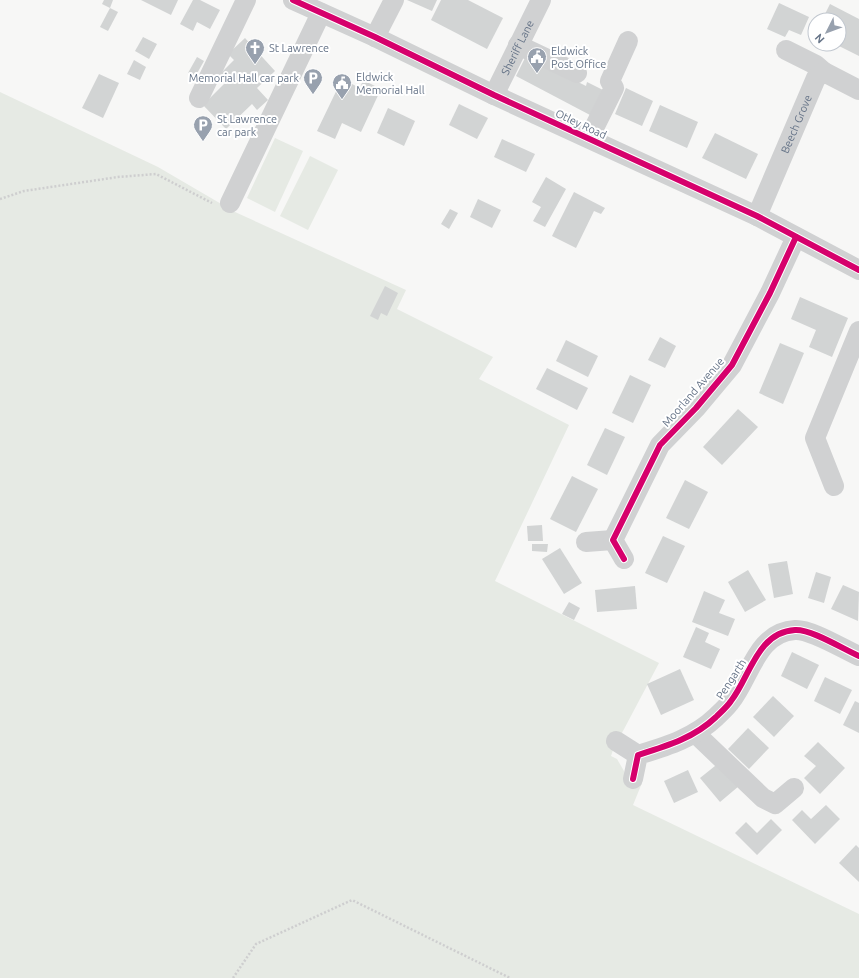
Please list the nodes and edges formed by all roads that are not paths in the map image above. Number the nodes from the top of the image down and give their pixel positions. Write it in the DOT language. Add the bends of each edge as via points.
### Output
graph roads {
  1 [pos="246,0"];
  2 [pos="293,0"];
  3 [pos="394,0"];
  4 [pos="541,0"];
  5 [pos="321,13"];
  6 [pos="375,37"];
  7 [pos="628,41"];
  8 [pos="518,45"];
  9 [pos="786,50"];
  10 [pos="824,72"];
  11 [pos="577,73"];
  12 [pos="859,90"];
  13 [pos="494,95"];
  14 [pos="199,98"];
  15 [pos="589,138"];
  16 [pos="230,203"];
  17 [pos="757,216"];
  18 [pos="796,237"];
  19 [pos="859,270"];
  20 [pos="859,331"];
  21 [pos="834,486"];
  22 [pos="613,540"];
  23 [pos="586,542"];
  24 [pos="624,559"];
  25 [pos="859,656"];
  26 [pos="695,733"];
  27 [pos="616,742"];
  28 [pos="638,755"];
  29 [pos="633,779"];
  30 [pos="794,788"];
  1 -- 14 [label="street"];
  2 -- 5 [label="street, Otley Road"];
  3 -- 6 [label="street"];
  4 -- 8 [label="street, Sheriff Lane"];
  5 -- 6 [label="street, Otley Road"];
  5 -- 16 [label="street"];
  6 -- 13 [label="street, Otley Road"];
  7 -- 15 [label="street" via="610,81 614,88"];
  8 -- 11 [label="street"];
  8 -- 13 [label="street, Sheriff Lane"];
  9 -- 10 [label="street" via="816,64"];
  10 -- 12 [label="street"];
  10 -- 17 [label="street, Beech Grove" via="816,78"];
  13 -- 15 [label="street, Otley Road"];
  15 -- 17 [label="street, Otley Road"];
  17 -- 18 [label="street, Otley Road"];
  18 -- 19 [label="street, Otley Road"];
  18 -- 22 [label="street, Moorland Avenue" via="732,365 696,408 660,445"];
  20 -- 21 [label="street" via="815,438"];
  22 -- 23 [label="street"];
  22 -- 24 [label="street"];
  25 -- 26 [label="street, Pengarth" via="812,634 796,630 779,633 764,645 731,701 715,718"];
  26 -- 28 [label="street, Pengarth" via="677,743"];
  26 -- 30 [label="street" via="763,798 775,804"];
  27 -- 28 [label="street"];
  28 -- 29 [label="street"];
}
